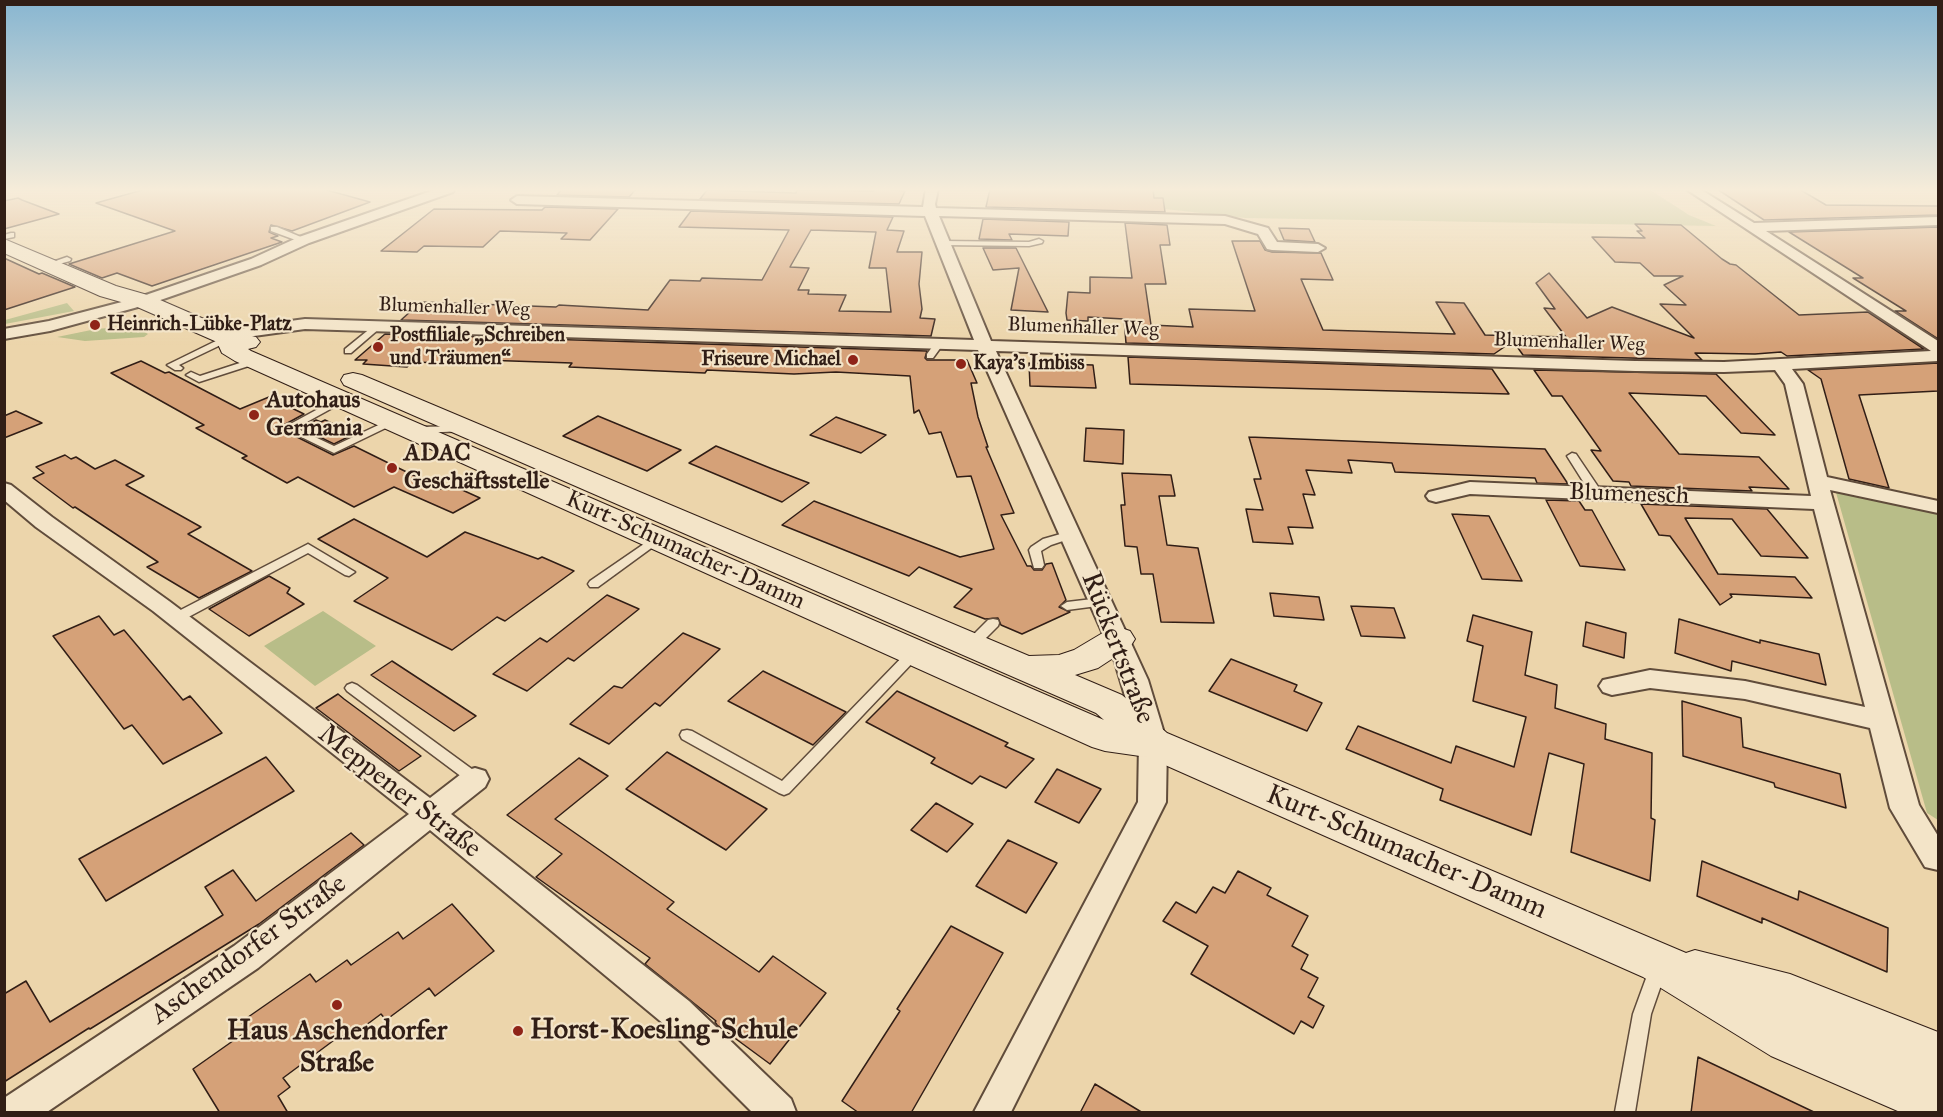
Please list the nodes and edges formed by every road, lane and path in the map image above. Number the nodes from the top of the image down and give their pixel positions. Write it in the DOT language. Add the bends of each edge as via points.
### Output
graph roads {
  1 [pos="15,241"];
  2 [pos="302,241"];
  3 [pos="1269,241"];
  4 [pos="1772,241"];
  5 [pos="1039,242"];
  6 [pos="942,243"];
  7 [pos="1318,248"];
  8 [pos="143,301"];
  9 [pos="377,326"];
  10 [pos="4,334"];
  11 [pos="228,338"];
  12 [pos="986,346"];
  13 [pos="1938,348"];
  14 [pos="348,351"];
  15 [pos="1938,356"];
  16 [pos="255,361"];
  17 [pos="1780,365"];
  18 [pos="178,368"];
  19 [pos="191,375"];
  20 [pos="342,399"];
  21 [pos="403,426"];
  22 [pos="469,429"];
  23 [pos="1572,456"];
  24 [pos="4,489"];
  25 [pos="1821,492"];
  26 [pos="1597,494"];
  27 [pos="1436,496"];
  28 [pos="1938,507"];
  29 [pos="1071,535"];
  30 [pos="657,539"];
  31 [pos="1038,565"];
  32 [pos="792,568"];
  33 [pos="349,572"];
  34 [pos="735,573"];
  35 [pos="594,584"];
  36 [pos="1101,602"];
  37 [pos="1068,606"];
  38 [pos="176,618"];
  39 [pos="993,622"];
  40 [pos="1118,639"];
  41 [pos="971,645"];
  42 [pos="914,653"];
  43 [pos="1025,668"];
  44 [pos="1612,686"];
  45 [pos="351,688"];
  46 [pos="1880,720"];
  47 [pos="687,735"];
  48 [pos="1153,743"];
  49 [pos="475,779"];
  50 [pos="432,815"];
  51 [pos="1935,858"];
  52 [pos="1659,962"];
  53 [pos="1938,1056"];
  54 [pos="1910,1098"];
  55 [pos="16,1113"];
  56 [pos="778,1113"];
  57 [pos="992,1113"];
  58 [pos="1625,1113"];
  1 -- 8 [label="main road, Kurt-Schumacher-Damm" via="108,291"];
  2 -- 8 [label="street" via="256,262"];
  3 -- 7 [label="street" via="1272,246"];
  4 -- 13 [label="street"];
  5 -- 6 [label="lane"];
  6 -- 12 [label="street, Rückertstraße"];
  8 -- 10 [label="street"];
  8 -- 11 [label="main road, Kurt-Schumacher-Damm"];
  9 -- 11 [label="street, Blumenhaller Weg" via="304,324"];
  9 -- 12 [label="street, Blumenhaller Weg" via="934,350"];
  9 -- 14 [label="lane"];
  11 -- 16 [label="main road, Kurt-Schumacher-Damm" via="230,348"];
  11 -- 18 [label="lane" via="172,365"];
  11 -- 22 [label="main road, Kurt-Schumacher-Damm" via="277,347"];
  12 -- 17 [label="street, Blumenhaller Weg" via="1635,366"];
  12 -- 29 [label="street, Rückertstraße"];
  15 -- 17 [label="street, Blumenhaller Weg"];
  16 -- 19 [label="lane" via="199,379"];
  16 -- 20 [label="main road, Kurt-Schumacher-Damm"];
  17 -- 25 [label="street" via="1794,384"];
  20 -- 21 [label="main road, Kurt-Schumacher-Damm"];
  20 -- 21 [label="lane" via="288,428 334,450"];
  21 -- 22 [label="lane"];
  21 -- 30 [label="main road, Kurt-Schumacher-Damm"];
  22 -- 32 [label="main road, Kurt-Schumacher-Damm"];
  23 -- 26 [label="lane"];
  24 -- 38 [label="street, Meppener Straße"];
  25 -- 26 [label="street, Blumenesch"];
  25 -- 28 [label="street, Blumenesch"];
  25 -- 46 [label="street"];
  26 -- 27 [label="street, Blumenesch" via="1470,488"];
  29 -- 31 [label="lane" via="1035,550"];
  29 -- 36 [label="street, Rückertstraße"];
  30 -- 34 [label="main road, Kurt-Schumacher-Damm"];
  30 -- 35 [label="lane"];
  32 -- 34 [label="lane" via="774,578"];
  32 -- 41 [label="main road, Kurt-Schumacher-Damm"];
  33 -- 38 [label="lane" via="308,548"];
  34 -- 42 [label="main road, Kurt-Schumacher-Damm"];
  36 -- 37 [label="lane"];
  36 -- 40 [label="street, Rückertstraße"];
  38 -- 50 [label="street, Meppener Straße"];
  39 -- 41 [label="lane"];
  40 -- 43 [label="main road" via="1086,659 1059,667"];
  40 -- 48 [label="street, Rückertstraße" via="1136,680"];
  41 -- 43 [label="main road, Kurt-Schumacher-Damm"];
  42 -- 47 [label="lane" via="784,789"];
  42 -- 48 [label="main road, Kurt-Schumacher-Damm" via="1105,737"];
  43 -- 48 [label="main road, Kurt-Schumacher-Damm" via="1109,704"];
  44 -- 46 [label="street" via="1650,679 1745,690"];
  45 -- 49 [label="lane"];
  46 -- 51 [label="street" via="1905,808"];
  48 -- 52 [label="main road, Kurt-Schumacher-Damm"];
  48 -- 57 [label="street, Rückertstraße" via="1152,802"];
  49 -- 50 [label="street, Aschendorfer Straße"];
  50 -- 55 [label="street, Aschendorfer Straße" via="246,957"];
  50 -- 56 [label="street, Meppener Straße" via="677,1013"];
  52 -- 53 [label="main road, Kurt-Schumacher-Damm" via="1790,996"];
  52 -- 54 [label="main road, Kurt-Schumacher-Damm" via="1788,1039"];
  52 -- 58 [label="lane" via="1642,1014"];
}
